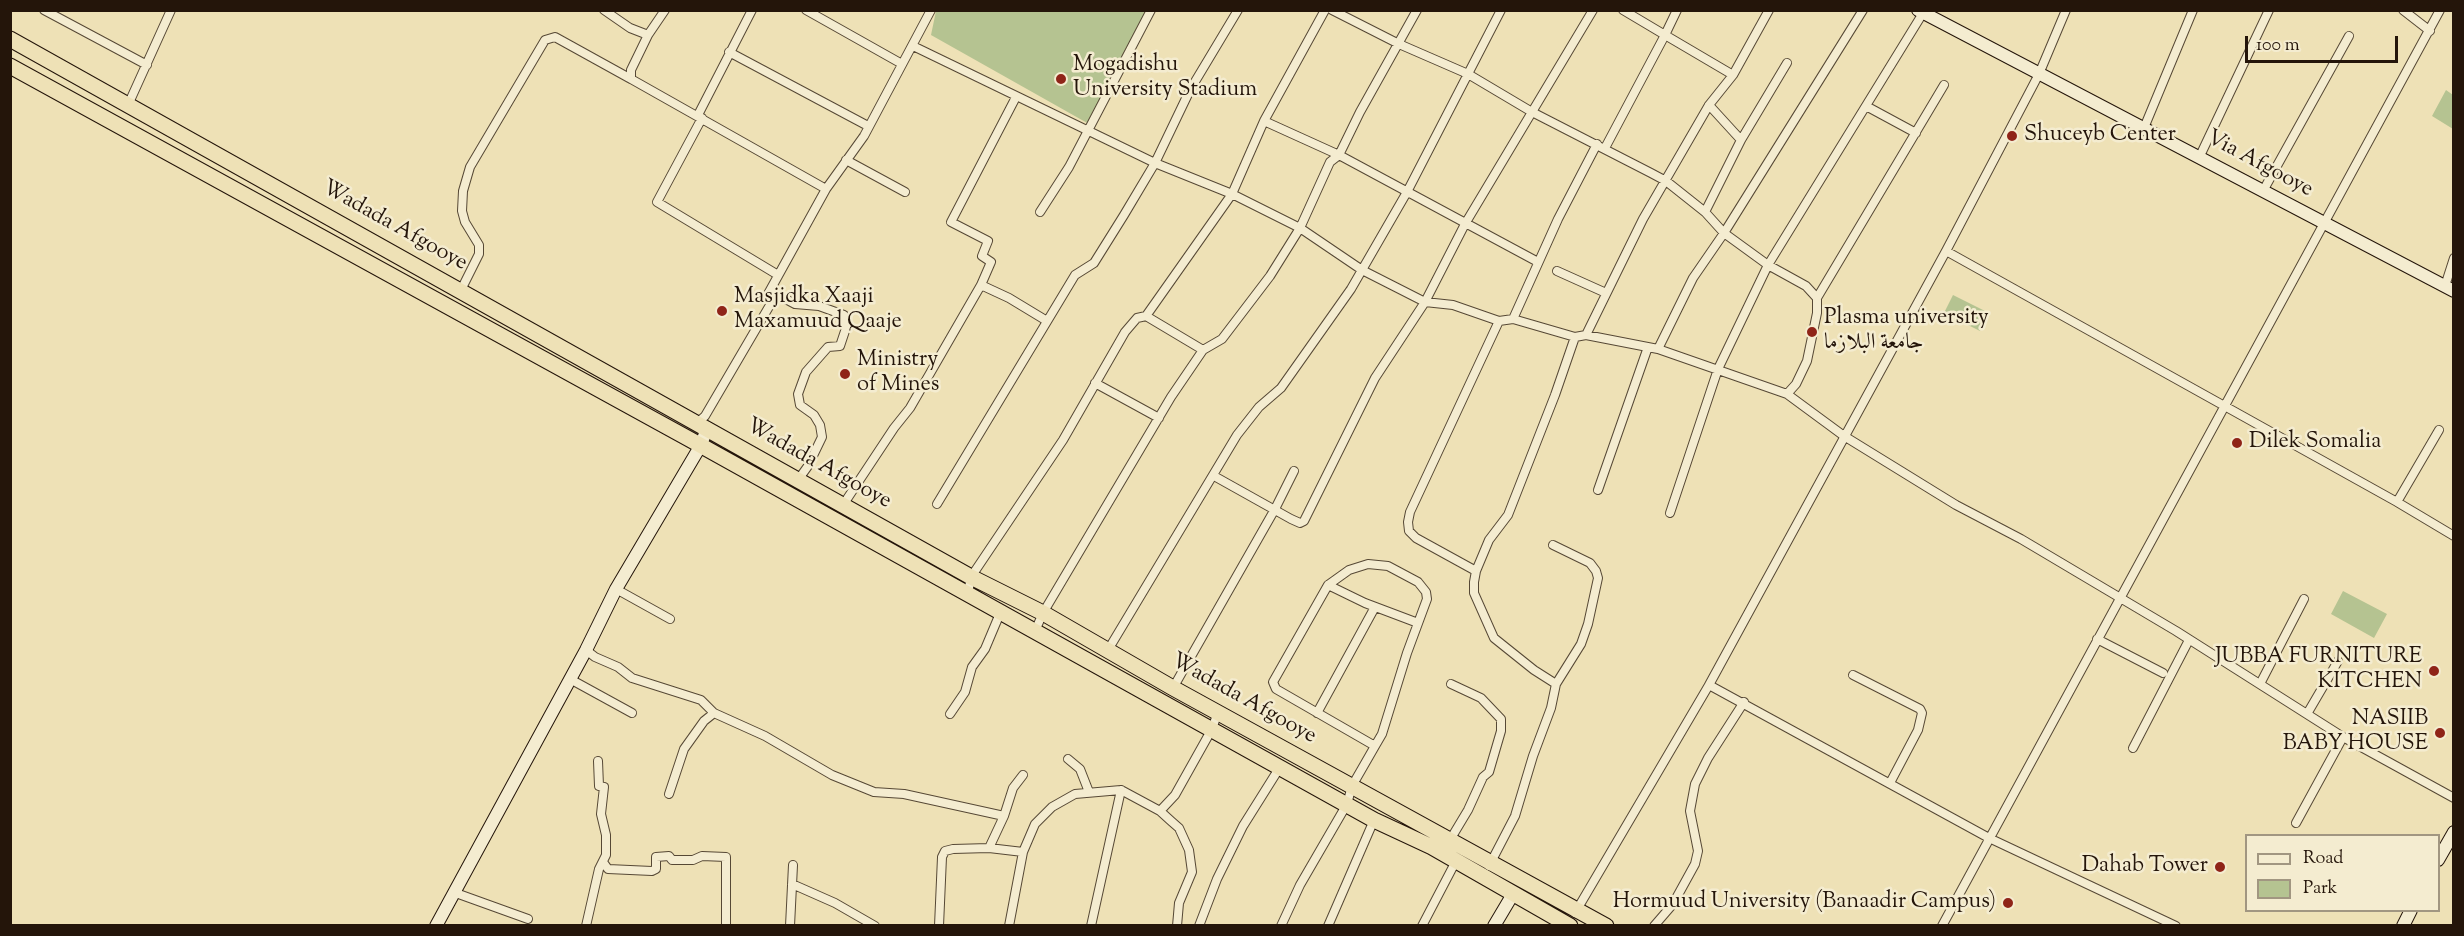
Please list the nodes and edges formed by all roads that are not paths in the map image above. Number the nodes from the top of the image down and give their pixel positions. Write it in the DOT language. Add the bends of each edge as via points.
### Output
graph roads {
  1 [pos="44,10"];
  2 [pos="159,10"];
  3 [pos="604,10"];
  4 [pos="665,10"];
  5 [pos="752,10"];
  6 [pos="806,10"];
  7 [pos="931,10"];
  8 [pos="1151,10"];
  9 [pos="1238,10"];
  10 [pos="1325,10"];
  11 [pos="1332,10"];
  12 [pos="1417,10"];
  13 [pos="1501,10"];
  14 [pos="1593,10"];
  15 [pos="1623,10"];
  16 [pos="1677,10"];
  17 [pos="1769,10"];
  18 [pos="1863,10"];
  19 [pos="2066,10"];
  20 [pos="2193,10"];
  21 [pos="2269,10"];
  22 [pos="2403,10"];
  23 [pos="2440,10"];
  24 [pos="1921,12"];
  25 [pos="170,13"];
  26 [pos="2430,31"];
  27 [pos="648,35"];
  28 [pos="1665,35"];
  29 [pos="2349,36"];
  30 [pos="10,39"];
  31 [pos="1399,44"];
  32 [pos="913,45"];
  33 [pos="729,52"];
  34 [pos="1786,63"];
  35 [pos="147,64"];
  36 [pos="902,64"];
  37 [pos="10,66"];
  38 [pos="1468,74"];
  39 [pos="2039,74"];
  40 [pos="1733,75"];
  41 [pos="631,79"];
  42 [pos="1944,85"];
  43 [pos="1016,97"];
  44 [pos="128,105"];
  45 [pos="1709,105"];
  46 [pos="1866,106"];
  47 [pos="1532,112"];
  48 [pos="700,116"];
  49 [pos="1264,121"];
  50 [pos="868,126"];
  51 [pos="2144,129"];
  52 [pos="1088,132"];
  53 [pos="1917,133"];
  54 [pos="1741,140"];
  55 [pos="1601,146"];
  56 [pos="1339,155"];
  57 [pos="2199,158"];
  58 [pos="846,160"];
  59 [pos="1155,163"];
  60 [pos="1666,181"];
  61 [pos="826,189"];
  62 [pos="2263,191"];
  63 [pos="905,192"];
  64 [pos="1407,192"];
  65 [pos="1232,194"];
  66 [pos="1040,212"];
  67 [pos="1706,212"];
  68 [pos="2324,223"];
  69 [pos="1465,224"];
  70 [pos="1299,228"];
  71 [pos="1724,233"];
  72 [pos="1946,251"];
  73 [pos="2454,258"];
  74 [pos="1538,262"];
  75 [pos="1768,265"];
  76 [pos="1362,270"];
  77 [pos="1557,271"];
  78 [pos="778,275"];
  79 [pos="981,285"];
  80 [pos="2449,289"];
  81 [pos="461,290"];
  82 [pos="1606,293"];
  83 [pos="768,294"];
  84 [pos="1817,298"];
  85 [pos="1425,302"];
  86 [pos="1146,316"];
  87 [pos="1513,319"];
  88 [pos="1047,321"];
  89 [pos="1499,321"];
  90 [pos="1586,335"];
  91 [pos="1575,337"];
  92 [pos="1648,347"];
  93 [pos="1658,349"];
  94 [pos="1203,350"];
  95 [pos="1718,369"];
  96 [pos="1095,383"];
  97 [pos="1787,394"];
  98 [pos="2224,407"];
  99 [pos="1159,418"];
  100 [pos="701,426"];
  101 [pos="2439,430"];
  102 [pos="1844,436"];
  103 [pos="696,443"];
  104 [pos="1294,471"];
  105 [pos="1214,476"];
  106 [pos="798,480"];
  107 [pos="1598,490"];
  108 [pos="2397,502"];
  109 [pos="937,504"];
  110 [pos="843,505"];
  111 [pos="1275,509"];
  112 [pos="1670,513"];
  113 [pos="2454,536"];
  114 [pos="1553,544"];
  115 [pos="1476,571"];
  116 [pos="971,577"];
  117 [pos="1328,585"];
  118 [pos="616,589"];
  119 [pos="968,593"];
  120 [pos="2118,598"];
  121 [pos="2304,599"];
  122 [pos="1375,607"];
  123 [pos="1001,611"];
  124 [pos="1042,614"];
  125 [pos="670,619"];
  126 [pos="1418,623"];
  127 [pos="1035,631"];
  128 [pos="2097,639"];
  129 [pos="2189,640"];
  130 [pos="586,650"];
  131 [pos="1108,650"];
  132 [pos="2338,661"];
  133 [pos="2163,673"];
  134 [pos="1853,675"];
  135 [pos="570,680"];
  136 [pos="1451,684"];
  137 [pos="1556,684"];
  138 [pos="2260,684"];
  139 [pos="1709,685"];
  140 [pos="1173,688"];
  141 [pos="1744,702"];
  142 [pos="714,712"];
  143 [pos="1218,712"];
  144 [pos="632,713"];
  145 [pos="1317,713"];
  146 [pos="950,714"];
  147 [pos="2307,714"];
  148 [pos="1212,729"];
  149 [pos="2343,737"];
  150 [pos="1375,746"];
  151 [pos="2133,748"];
  152 [pos="1068,759"];
  153 [pos="598,761"];
  154 [pos="1280,767"];
  155 [pos="1023,775"];
  156 [pos="1890,783"];
  157 [pos="1352,786"];
  158 [pos="1121,790"];
  159 [pos="1089,792"];
  160 [pos="669,794"];
  161 [pos="2454,798"];
  162 [pos="1347,804"];
  163 [pos="1160,812"];
  164 [pos="1004,816"];
  165 [pos="1374,820"];
  166 [pos="2296,823"];
  167 [pos="2454,832"];
  168 [pos="1989,838"];
  169 [pos="1450,840"];
  170 [pos="989,848"];
  171 [pos="1023,852"];
  172 [pos="2440,858"];
  173 [pos="1456,861"];
  174 [pos="603,862"];
  175 [pos="793,865"];
  176 [pos="1487,871"];
  177 [pos="792,884"];
  178 [pos="453,892"];
  179 [pos="1513,894"];
  180 [pos="2410,912"];
  181 [pos="1582,917"];
  182 [pos="528,919"];
  183 [pos="436,926"];
  184 [pos="586,926"];
  185 [pos="726,926"];
  186 [pos="790,926"];
  187 [pos="875,926"];
  188 [pos="939,926"];
  189 [pos="1009,926"];
  190 [pos="1091,926"];
  191 [pos="1177,926"];
  192 [pos="1199,926"];
  193 [pos="1281,926"];
  194 [pos="1328,926"];
  195 [pos="1422,926"];
  196 [pos="1494,926"];
  197 [pos="1571,926"];
  198 [pos="1606,926"];
  199 [pos="1654,926"];
  200 [pos="1942,926"];
  201 [pos="2176,926"];
  202 [pos="2403,926"];
  1 -- 35 [label="street"];
  2 -- 25 [label="street"];
  3 -- 27 [label="street"];
  4 -- 27 [label="street"];
  5 -- 33 [label="street"];
  6 -- 36 [label="street"];
  7 -- 32 [label="street"];
  8 -- 52 [label="street"];
  9 -- 59 [label="street" via="1190,90"];
  10 -- 49 [label="street"];
  11 -- 31 [label="street"];
  12 -- 31 [label="street"];
  13 -- 38 [label="street"];
  14 -- 47 [label="street"];
  15 -- 28 [label="street"];
  16 -- 28 [label="street"];
  17 -- 40 [label="street"];
  18 -- 71 [label="street"];
  19 -- 39 [label="street"];
  20 -- 51 [label="street"];
  21 -- 57 [label="street"];
  22 -- 26 [label="street"];
  23 -- 26 [label="street"];
  24 -- 39 [label="street, Via Afgooye"];
  24 -- 46 [label="street"];
  25 -- 35 [label="street"];
  26 -- 68 [label="street"];
  27 -- 41 [label="street" via="631,70"];
  28 -- 40 [label="street"];
  28 -- 55 [label="street"];
  29 -- 62 [label="street"];
  30 -- 44 [label="highway, Wadada Afgooye"];
  31 -- 38 [label="street"];
  31 -- 56 [label="street"];
  32 -- 36 [label="street"];
  32 -- 43 [label="street"];
  33 -- 48 [label="street"];
  33 -- 50 [label="street"];
  34 -- 54 [label="street"];
  35 -- 44 [label="street"];
  36 -- 50 [label="street"];
  37 -- 103 [label="highway, Wadada Afgooye"];
  38 -- 47 [label="street"];
  38 -- 64 [label="street"];
  39 -- 51 [label="street, Via Afgooye"];
  39 -- 72 [label="street"];
  40 -- 45 [label="street"];
  41 -- 48 [label="street"];
  41 -- 81 [label="street" via="555,36 545,40 471,167 463,191 462,211 479,244 479,254"];
  42 -- 53 [label="street"];
  43 -- 52 [label="street"];
  43 -- 79 [label="street" via="951,222 988,242 982,256 991,262"];
  44 -- 81 [label="highway, Wadada Afgooye"];
  45 -- 54 [label="street"];
  45 -- 60 [label="street"];
  46 -- 53 [label="street"];
  46 -- 75 [label="street"];
  47 -- 55 [label="street"];
  47 -- 69 [label="street"];
  48 -- 61 [label="street"];
  48 -- 78 [label="street" via="657,202"];
  49 -- 56 [label="street"];
  49 -- 65 [label="street"];
  50 -- 58 [label="street"];
  51 -- 57 [label="street, Via Afgooye"];
  52 -- 59 [label="street"];
  52 -- 66 [label="street"];
  53 -- 84 [label="street"];
  54 -- 67 [label="street"];
  55 -- 60 [label="street"];
  55 -- 74 [label="street"];
  56 -- 64 [label="street"];
  56 -- 70 [label="street" via="1330,162"];
  57 -- 62 [label="street, Via Afgooye"];
  58 -- 61 [label="street"];
  58 -- 63 [label="street"];
  59 -- 65 [label="street"];
  59 -- 88 [label="street" via="1094,263 1075,275"];
  60 -- 67 [label="street"];
  60 -- 82 [label="street"];
  61 -- 78 [label="street"];
  62 -- 68 [label="street, Via Afgooye"];
  64 -- 69 [label="street"];
  64 -- 76 [label="street"];
  65 -- 70 [label="street"];
  65 -- 86 [label="street"];
  67 -- 71 [label="street"];
  68 -- 80 [label="street, Via Afgooye"];
  68 -- 98 [label="street"];
  69 -- 74 [label="street"];
  69 -- 85 [label="street"];
  70 -- 76 [label="street"];
  70 -- 94 [label="street" via="1270,276 1222,339"];
  71 -- 75 [label="street"];
  71 -- 93 [label="street" via="1693,278"];
  72 -- 98 [label="street"];
  72 -- 102 [label="street"];
  73 -- 80 [label="street"];
  74 -- 87 [label="street"];
  75 -- 84 [label="street" via="1806,286"];
  75 -- 95 [label="street"];
  76 -- 85 [label="street"];
  76 -- 105 [label="street" via="1335,315 1281,388 1249,419"];
  77 -- 82 [label="street"];
  78 -- 83 [label="street"];
  79 -- 88 [label="street"];
  79 -- 110 [label="street" via="910,408"];
  81 -- 100 [label="highway, Wadada Afgooye"];
  82 -- 90 [label="street"];
  83 -- 100 [label="street" via="770,305"];
  83 -- 106 [label="street" via="844,315 846,328 840,346 828,347 806,372 798,394 800,405 820,425 822,437"];
  84 -- 97 [label="street" via="1807,361"];
  85 -- 89 [label="street" via="1453,305"];
  85 -- 111 [label="street" via="1375,378 1304,521 1300,523"];
  86 -- 94 [label="street"];
  86 -- 96 [label="street" via="1137,318 1125,332"];
  87 -- 89 [label="street"];
  87 -- 91 [label="street"];
  88 -- 109 [label="street"];
  89 -- 115 [label="street" via="1408,522 1409,531 1416,538"];
  90 -- 91 [label="street"];
  90 -- 92 [label="street"];
  91 -- 115 [label="street" via="1508,514 1489,540"];
  92 -- 93 [label="street"];
  92 -- 107 [label="street"];
  93 -- 95 [label="street"];
  94 -- 99 [label="street"];
  95 -- 97 [label="street"];
  95 -- 112 [label="street"];
  96 -- 99 [label="street"];
  96 -- 116 [label="street" via="1063,440"];
  97 -- 102 [label="street"];
  98 -- 108 [label="street"];
  98 -- 120 [label="street"];
  99 -- 124 [label="street"];
  100 -- 103 [label="street"];
  100 -- 106 [label="highway, Wadada Afgooye"];
  101 -- 108 [label="street"];
  102 -- 120 [label="street"];
  102 -- 139 [label="street"];
  103 -- 118 [label="street"];
  103 -- 119 [label="highway, Wadada Afgooye"];
  104 -- 111 [label="street"];
  105 -- 111 [label="street"];
  105 -- 131 [label="street"];
  106 -- 110 [label="highway, Wadada Afgooye"];
  108 -- 113 [label="street"];
  110 -- 116 [label="highway, Wadada Afgooye"];
  111 -- 140 [label="street"];
  114 -- 137 [label="street" via="1590,563 1598,578 1581,644"];
  115 -- 137 [label="street" via="1474,593 1494,638"];
  116 -- 119 [label="street"];
  116 -- 124 [label="highway, Wadada Afgooye"];
  117 -- 122 [label="street"];
  117 -- 126 [label="street" via="1349,570 1368,564 1388,566 1419,582 1426,592"];
  117 -- 145 [label="street" via="1273,682 1276,689"];
  118 -- 125 [label="street"];
  118 -- 130 [label="street"];
  119 -- 123 [label="highway, Wadada Afgooye"];
  120 -- 128 [label="street"];
  120 -- 129 [label="street"];
  121 -- 138 [label="street"];
  122 -- 126 [label="street"];
  122 -- 145 [label="street"];
  123 -- 127 [label="highway, Wadada Afgooye"];
  123 -- 146 [label="street" via="972,667 965,692"];
  124 -- 127 [label="street"];
  124 -- 131 [label="highway, Wadada Afgooye"];
  126 -- 150 [label="street" via="1391,711"];
  127 -- 148 [label="highway, Wadada Afgooye"];
  128 -- 133 [label="street"];
  128 -- 168 [label="street"];
  129 -- 138 [label="street"];
  129 -- 151 [label="street"];
  130 -- 135 [label="street"];
  130 -- 142 [label="street" via="632,678 701,700"];
  131 -- 140 [label="highway, Wadada Afgooye"];
  132 -- 147 [label="street"];
  134 -- 156 [label="street" via="1922,713 1918,730"];
  135 -- 144 [label="street"];
  135 -- 178 [label="street"];
  136 -- 169 [label="street" via="1481,698 1501,719 1501,730 1489,772"];
  137 -- 176 [label="street" via="1515,816"];
  138 -- 147 [label="street"];
  139 -- 141 [label="street"];
  139 -- 181 [label="street"];
  140 -- 143 [label="highway, Wadada Afgooye"];
  141 -- 156 [label="street"];
  141 -- 199 [label="street" via="1695,784 1690,812 1698,851 1695,864 1673,904"];
  142 -- 160 [label="street" via="684,749"];
  142 -- 164 [label="street" via="765,736 832,776 874,792 904,794"];
  143 -- 148 [label="street"];
  143 -- 157 [label="highway, Wadada Afgooye"];
  145 -- 150 [label="street"];
  147 -- 149 [label="street"];
  148 -- 154 [label="highway, Wadada Afgooye"];
  148 -- 163 [label="street" via="1175,795"];
  149 -- 161 [label="street"];
  149 -- 166 [label="street"];
  150 -- 157 [label="street"];
  152 -- 159 [label="street" via="1080,769"];
  153 -- 174 [label="street" via="599,786 604,787"];
  154 -- 162 [label="highway, Wadada Afgooye"];
  154 -- 192 [label="street" via="1243,826"];
  155 -- 164 [label="street" via="1013,788"];
  156 -- 168 [label="street"];
  157 -- 162 [label="street"];
  157 -- 169 [label="highway, Wadada Afgooye"];
  158 -- 159 [label="street"];
  158 -- 163 [label="street"];
  158 -- 190 [label="street"];
  159 -- 171 [label="street" via="1075,794 1052,807 1035,824"];
  162 -- 165 [label="highway, Wadada Afgooye"];
  162 -- 193 [label="street"];
  163 -- 191 [label="street" via="1179,828 1189,850 1192,872 1179,903"];
  164 -- 170 [label="street"];
  165 -- 173 [label="highway, Wadada Afgooye"];
  165 -- 194 [label="street"];
  167 -- 172 [label="street"];
  168 -- 200 [label="street"];
  168 -- 201 [label="street"];
  169 -- 176 [label="highway, Wadada Afgooye"];
  170 -- 171 [label="street"];
  170 -- 188 [label="street" via="945,851"];
  171 -- 189 [label="street"];
  173 -- 176 [label="highway, Wadada Afgooye"];
  173 -- 195 [label="street"];
  174 -- 184 [label="street"];
  174 -- 185 [label="street" via="608,870 652,871 656,869 656,857 726,857"];
  175 -- 177 [label="street"];
  176 -- 179 [label="highway, Wadada Afgooye"];
  176 -- 181 [label="highway, Wadada Afgooye"];
  177 -- 186 [label="street"];
  177 -- 187 [label="street"];
  178 -- 182 [label="street"];
  178 -- 183 [label="street"];
  179 -- 196 [label="street"];
  179 -- 197 [label="highway, Wadada Afgooye"];
  180 -- 202 [label="street"];
  181 -- 197 [label="street"];
  181 -- 198 [label="highway, Wadada Afgooye"];
}
